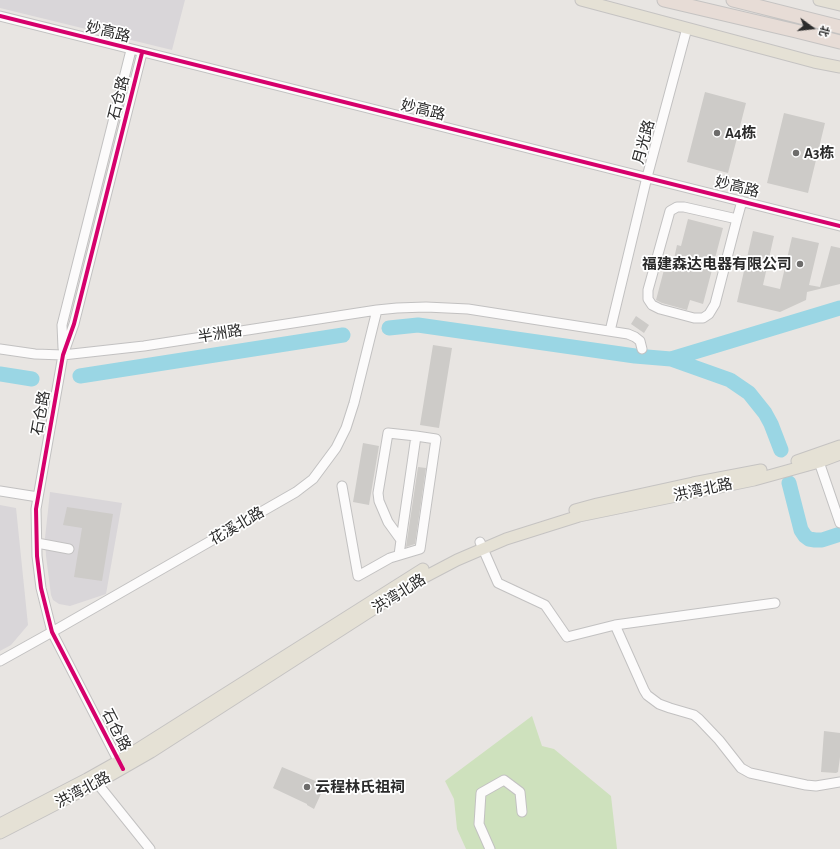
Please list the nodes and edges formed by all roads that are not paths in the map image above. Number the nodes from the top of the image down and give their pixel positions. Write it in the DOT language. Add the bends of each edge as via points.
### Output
graph roads {
  1 [pos="581,0"];
  2 [pos="664,0"];
  3 [pos="733,0"];
  4 [pos="819,0"];
  5 [pos="840,5"];
  6 [pos="0,16"];
  7 [pos="840,27"];
  8 [pos="687,28"];
  9 [pos="840,42"];
  10 [pos="131,50"];
  11 [pos="142,53"];
  12 [pos="840,67"];
  13 [pos="647,177"];
  14 [pos="742,201"];
  15 [pos="737,219"];
  16 [pos="840,226"];
  17 [pos="377,310"];
  18 [pos="610,331"];
  19 [pos="0,349"];
  20 [pos="642,349"];
  21 [pos="63,355"];
  22 [pos="416,436"];
  23 [pos="840,446"];
  24 [pos="840,454"];
  25 [pos="818,459"];
  26 [pos="342,486"];
  27 [pos="0,491"];
  28 [pos="38,497"];
  29 [pos="840,523"];
  30 [pos="401,540"];
  31 [pos="37,543"];
  32 [pos="481,546"];
  33 [pos="69,549"];
  34 [pos="399,555"];
  35 [pos="775,603"];
  36 [pos="615,625"];
  37 [pos="52,632"];
  38 [pos="0,660"];
  39 [pos="121,765"];
  40 [pos="840,782"];
  41 [pos="97,783"];
  42 [pos="522,812"];
  43 [pos="0,824"];
  44 [pos="0,833"];
  45 [pos="150,849"];
  46 [pos="490,849"];
  1 -- 8 [label="main road"];
  2 -- 9 [label="highway"];
  3 -- 7 [label="highway"];
  4 -- 5 [label="main road"];
  6 -- 10 [label="street, 妙高路"];
  8 -- 12 [label="main road"];
  8 -- 13 [label="street, 月光路"];
  10 -- 11 [label="street, 妙高路"];
  10 -- 21 [label="street, 石仓路" via="62,325"];
  11 -- 13 [label="street, 妙高路"];
  11 -- 21 [label="street, 石仓路" via="74,324"];
  13 -- 14 [label="street, 妙高路"];
  13 -- 18 [label="street, 月光路"];
  14 -- 15 [label="street"];
  14 -- 16 [label="street, 妙高路"];
  15 -- 15 [label="street" via="715,304 709,314 703,318 694,318 652,305 648,299 648,290 670,211 684,207"];
  17 -- 18 [label="street, 半洲路" via="462,308"];
  17 -- 21 [label="street, 半洲路" via="144,346"];
  17 -- 37 [label="street, 花溪北路" via="346,428 336,448 313,479 296,492"];
  18 -- 20 [label="street, 半洲路" via="635,336 640,341"];
  19 -- 21 [label="street, 半洲路"];
  21 -- 28 [label="street, 石仓路"];
  22 -- 30 [label="street"];
  22 -- 30 [label="street" via="388,433 378,493 382,510"];
  22 -- 34 [label="street" via="436,439 435,447 420,549"];
  23 -- 25 [label="main road, 洪湾北路"];
  24 -- 25 [label="main road, 洪湾北路"];
  25 -- 29 [label="street"];
  25 -- 32 [label="main road, 洪湾北路" via="802,460 597,504 525,526"];
  26 -- 34 [label="street" via="358,576"];
  27 -- 28 [label="street"];
  28 -- 31 [label="street, 石仓路"];
  30 -- 34 [label="street"];
  31 -- 33 [label="street"];
  31 -- 37 [label="street, 石仓路" via="41,588"];
  32 -- 36 [label="street" via="498,583 545,605 567,637"];
  32 -- 39 [label="main road, 洪湾北路" via="439,561 406,579"];
  35 -- 36 [label="street"];
  36 -- 40 [label="street" via="647,695 659,704 694,715 719,740 741,768 806,785"];
  37 -- 38 [label="street, 花溪北路"];
  37 -- 39 [label="street, 石仓路"];
  39 -- 41 [label="main road, 洪湾北路"];
  39 -- 43 [label="main road, 洪湾北路" via="87,779"];
  41 -- 44 [label="main road, 洪湾北路"];
  41 -- 45 [label="street"];
  42 -- 46 [label="street" via="520,792 504,780 481,793 479,824"];
}
